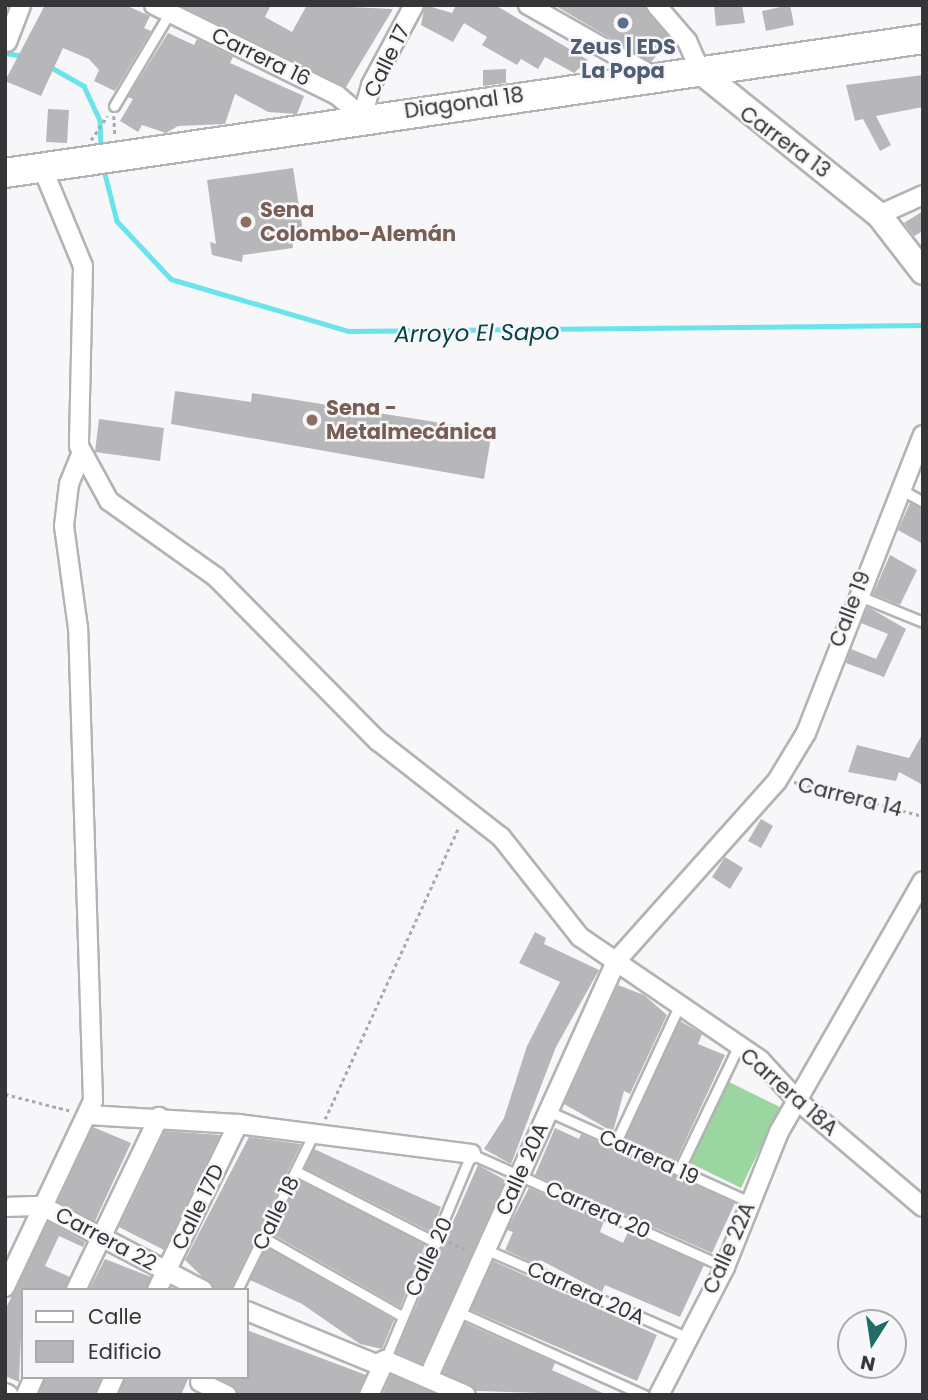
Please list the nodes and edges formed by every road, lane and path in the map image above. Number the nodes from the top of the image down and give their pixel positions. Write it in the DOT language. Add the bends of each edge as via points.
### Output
graph roads {
  1 [pos="21,5"];
  2 [pos="415,5"];
  3 [pos="528,5"];
  4 [pos="656,5"];
  5 [pos="166,7"];
  6 [pos="923,39"];
  7 [pos="7,42"];
  8 [pos="701,72"];
  9 [pos="655,77"];
  10 [pos="114,106"];
  11 [pos="362,117"];
  12 [pos="105,120"];
  13 [pos="106,152"];
  14 [pos="42,167"];
  15 [pos="5,173"];
  16 [pos="923,195"];
  17 [pos="879,215"];
  18 [pos="923,272"];
  19 [pos="923,435"];
  20 [pos="81,455"];
  21 [pos="899,488"];
  22 [pos="923,502"];
  23 [pos="855,594"];
  24 [pos="923,622"];
  25 [pos="777,781"];
  26 [pos="467,806"];
  27 [pos="923,816"];
  28 [pos="923,881"];
  29 [pos="616,961"];
  30 [pos="680,1006"];
  31 [pos="738,1047"];
  32 [pos="5,1094"];
  33 [pos="799,1102"];
  34 [pos="548,1111"];
  35 [pos="88,1115"];
  36 [pos="159,1117"];
  37 [pos="238,1124"];
  38 [pos="313,1135"];
  39 [pos="616,1142"];
  40 [pos="471,1154"];
  41 [pos="679,1170"];
  42 [pos="296,1171"];
  43 [pos="519,1174"];
  44 [pos="750,1202"];
  45 [pos="43,1206"];
  46 [pos="5,1207"];
  47 [pos="923,1207"];
  48 [pos="102,1236"];
  49 [pos="264,1238"];
  50 [pos="438,1240"];
  51 [pos="485,1254"];
  52 [pos="725,1267"];
  53 [pos="166,1271"];
  54 [pos="5,1287"];
  55 [pos="77,1288"];
  56 [pos="158,1288"];
  57 [pos="199,1288"];
  58 [pos="238,1288"];
  59 [pos="248,1311"];
  60 [pos="459,1312"];
  61 [pos="402,1316"];
  62 [pos="686,1337"];
  63 [pos="385,1360"];
  64 [pos="428,1378"];
  65 [pos="33,1379"];
  66 [pos="113,1379"];
  67 [pos="199,1385"];
  68 [pos="26,1395"];
  69 [pos="106,1395"];
  70 [pos="228,1395"];
  71 [pos="369,1395"];
  72 [pos="466,1395"];
  73 [pos="644,1395"];
  74 [pos="659,1395"];
  1 -- 7 [label="street"];
  2 -- 11 [label="street, Calle 17" via="371,85"];
  3 -- 9 [label="street"];
  4 -- 8 [label="street, Carrera 13" via="687,41"];
  5 -- 10 [label="lane"];
  5 -- 11 [label="street, Carrera 16" via="337,95"];
  6 -- 8 [label="main road, Diagonal 18"];
  8 -- 9 [label="main road, Diagonal 18"];
  8 -- 17 [label="street, Carrera 13"];
  9 -- 11 [label="main road, Diagonal 18"];
  10 -- 13 [label="path"];
  11 -- 13 [label="main road, Diagonal 18"];
  12 -- 13 [label="path"];
  13 -- 14 [label="main road, Diagonal 18"];
  14 -- 15 [label="main road, Diagonal 18"];
  14 -- 20 [label="street" via="83,265"];
  16 -- 17 [label="street"];
  17 -- 18 [label="street, Carrera 13"];
  19 -- 21 [label="street, Calle 19"];
  20 -- 26 [label="street, Carrera 18A" via="109,500 216,577 378,741"];
  20 -- 35 [label="street" via="69,484 64,526 78,628 93,1101"];
  21 -- 22 [label="lane"];
  21 -- 23 [label="street, Calle 19"];
  23 -- 24 [label="lane"];
  23 -- 25 [label="street, Calle 19" via="806,733"];
  25 -- 27 [label="path, Carrera 14" via="825,787"];
  25 -- 29 [label="street, Calle 19"];
  26 -- 29 [label="street, Carrera 18A" via="525,862 580,937"];
  26 -- 38 [label="path"];
  28 -- 33 [label="street, Calle 22A"];
  29 -- 30 [label="street, Carrera 18A"];
  29 -- 34 [label="street, Calle 20A"];
  30 -- 31 [label="street, Carrera 18A"];
  30 -- 39 [label="lane"];
  31 -- 33 [label="street, Carrera 18A"];
  31 -- 41 [label="lane"];
  32 -- 35 [label="path"];
  33 -- 44 [label="street, Calle 22A"];
  33 -- 47 [label="street, Carrera 18A"];
  34 -- 39 [label="lane, Carrera 19"];
  34 -- 43 [label="street, Calle 20A"];
  35 -- 36 [label="street"];
  35 -- 45 [label="street"];
  36 -- 37 [label="street"];
  36 -- 48 [label="street"];
  37 -- 38 [label="street"];
  37 -- 53 [label="street, Calle 17D"];
  38 -- 40 [label="street"];
  38 -- 42 [label="lane, Calle 18"];
  39 -- 41 [label="lane, Carrera 19"];
  40 -- 43 [label="lane, Carrera 20"];
  40 -- 50 [label="lane, Calle 20"];
  41 -- 44 [label="lane, Carrera 19"];
  42 -- 49 [label="lane, Calle 18"];
  42 -- 50 [label="lane"];
  43 -- 51 [label="street, Calle 20A"];
  43 -- 52 [label="lane, Carrera 20"];
  44 -- 52 [label="street, Calle 22A"];
  45 -- 46 [label="street, Carrera 22"];
  45 -- 48 [label="street, Carrera 22"];
  45 -- 54 [label="street"];
  48 -- 53 [label="street, Carrera 22"];
  48 -- 55 [label="street"];
  49 -- 58 [label="lane, Calle 18"];
  49 -- 61 [label="lane"];
  50 -- 51 [label="path"];
  50 -- 61 [label="lane, Calle 20"];
  51 -- 60 [label="street, Calle 20A"];
  51 -- 62 [label="lane, Carrera 20A"];
  52 -- 62 [label="street, Calle 22A"];
  53 -- 56 [label="street, Calle 17D"];
  53 -- 57 [label="street, Carrera 22"];
  59 -- 63 [label="street" via="376,1364"];
  60 -- 64 [label="street, Calle 20A"];
  60 -- 73 [label="lane"];
  61 -- 63 [label="lane, Calle 20"];
  62 -- 74 [label="street, Calle 22A"];
  63 -- 64 [label="street"];
  63 -- 71 [label="street"];
  64 -- 72 [label="street"];
  65 -- 68 [label="street"];
  66 -- 69 [label="street"];
  67 -- 70 [label="street"];
}
